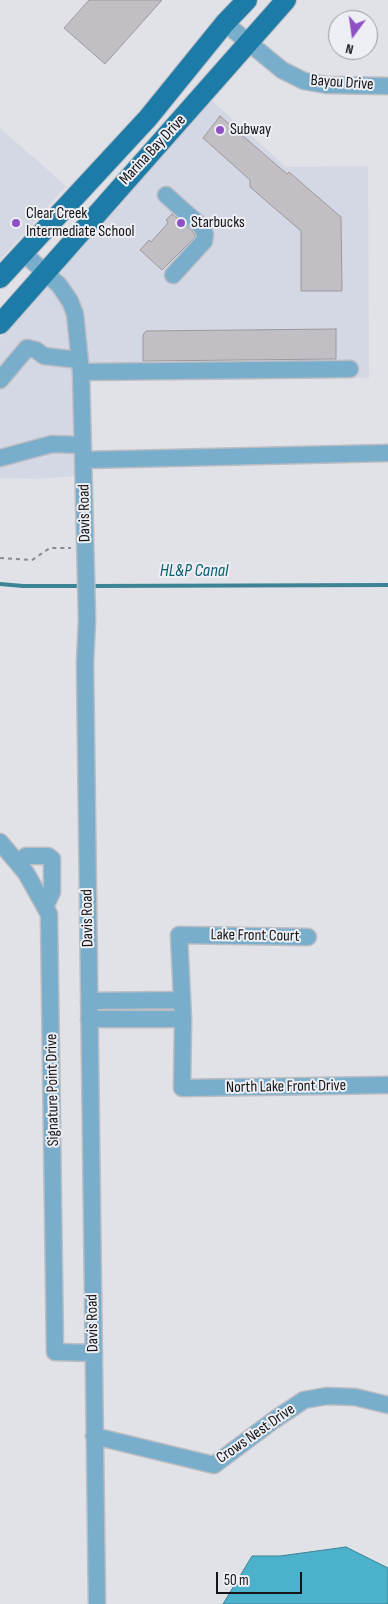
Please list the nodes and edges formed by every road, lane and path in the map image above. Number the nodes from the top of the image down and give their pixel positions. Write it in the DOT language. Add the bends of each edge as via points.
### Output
graph roads {
  1 [pos="247,0"];
  2 [pos="286,0"];
  3 [pos="225,23"];
  4 [pos="248,42"];
  5 [pos="388,86"];
  6 [pos="148,118"];
  7 [pos="164,139"];
  8 [pos="104,166"];
  9 [pos="123,183"];
  10 [pos="166,195"];
  11 [pos="22,252"];
  12 [pos="45,272"];
  13 [pos="173,275"];
  14 [pos="0,278"];
  15 [pos="0,324"];
  16 [pos="80,366"];
  17 [pos="350,369"];
  18 [pos="0,380"];
  19 [pos="83,452"];
  20 [pos="388,453"];
  21 [pos="0,458"];
  22 [pos="81,549"];
  23 [pos="0,558"];
  24 [pos="0,842"];
  25 [pos="18,863"];
  26 [pos="45,907"];
  27 [pos="308,936"];
  28 [pos="182,1000"];
  29 [pos="89,1001"];
  30 [pos="90,1019"];
  31 [pos="183,1019"];
  32 [pos="388,1085"];
  33 [pos="94,1353"];
  34 [pos="388,1405"];
  35 [pos="94,1436"];
  36 [pos="97,1604"];
  1 -- 3 [label="main road, Marina Bay Drive"];
  2 -- 4 [label="main road, Marina Bay Drive"];
  3 -- 4 [label="street, Bayou Drive"];
  3 -- 6 [label="main road, Marina Bay Drive"];
  4 -- 5 [label="street, Bayou Drive" via="282,70 304,81 327,86"];
  4 -- 7 [label="main road, Marina Bay Drive"];
  6 -- 7 [label="main road"];
  6 -- 8 [label="main road, Marina Bay Drive"];
  7 -- 9 [label="main road, Marina Bay Drive"];
  8 -- 9 [label="main road"];
  8 -- 11 [label="main road, Marina Bay Drive"];
  9 -- 12 [label="main road, Marina Bay Drive"];
  10 -- 13 [label="street" via="202,227 205,234 204,241"];
  11 -- 12 [label="street, Davis Road"];
  11 -- 14 [label="main road, Marina Bay Drive"];
  12 -- 15 [label="main road, Marina Bay Drive"];
  12 -- 16 [label="street, Davis Road" via="59,285 75,314"];
  16 -- 17 [label="street"];
  16 -- 18 [label="street" via="27,348"];
  16 -- 19 [label="street, Davis Road"];
  19 -- 20 [label="street"];
  19 -- 21 [label="street" via="52,444"];
  19 -- 22 [label="street, Davis Road"];
  22 -- 23 [label="path" via="50,548 32,560"];
  22 -- 29 [label="street, Davis Road" via="87,618"];
  24 -- 25 [label="street, Signature Point Drive"];
  25 -- 26 [label="street, Signature Point Drive"];
  25 -- 26 [label="street" via="26,856 48,856 52,859 52,892"];
  26 -- 33 [label="street, Signature Point Drive" via="50,924 55,1352"];
  27 -- 28 [label="street, Lake Front Court" via="179,935"];
  28 -- 29 [label="street"];
  28 -- 31 [label="street"];
  29 -- 30 [label="street, Davis Road"];
  30 -- 31 [label="street"];
  30 -- 33 [label="street, Davis Road"];
  31 -- 32 [label="street, North Lake Front Drive" via="182,1088"];
  33 -- 35 [label="street, Davis Road"];
  34 -- 35 [label="street, Crows Nest Drive" via="355,1397 327,1396 304,1400 214,1465"];
  35 -- 36 [label="street, Davis Road"];
}
